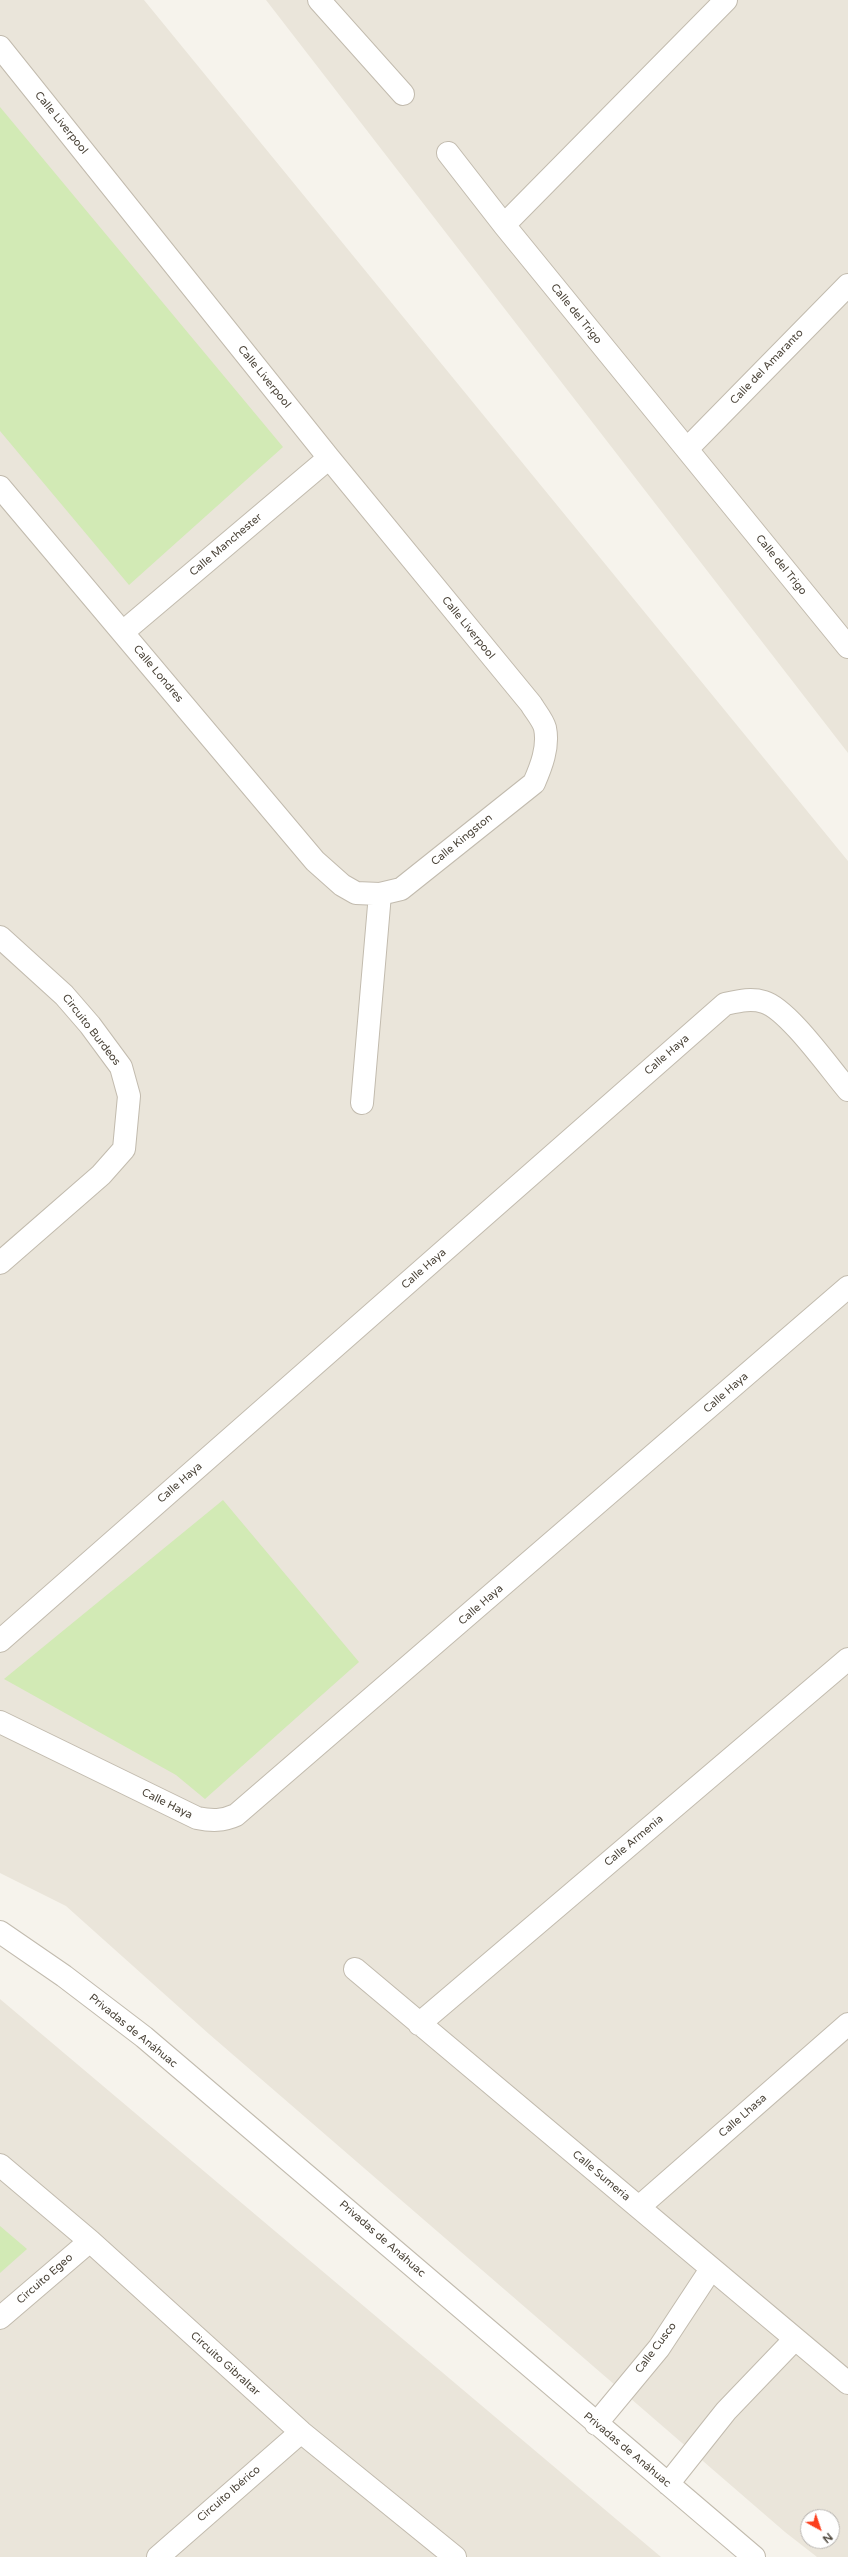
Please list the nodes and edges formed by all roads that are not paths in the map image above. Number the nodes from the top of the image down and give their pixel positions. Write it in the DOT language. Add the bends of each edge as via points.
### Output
graph roads {
  1 [pos="726,0"];
  2 [pos="324,2"];
  3 [pos="0,47"];
  4 [pos="403,94"];
  5 [pos="448,153"];
  6 [pos="504,226"];
  7 [pos="848,285"];
  8 [pos="687,449"];
  9 [pos="329,458"];
  10 [pos="0,487"];
  11 [pos="123,632"];
  12 [pos="848,647"];
  13 [pos="531,704"];
  14 [pos="315,861"];
  15 [pos="380,894"];
  16 [pos="0,937"];
  17 [pos="848,1090"];
  18 [pos="362,1103"];
  19 [pos="0,1263"];
  20 [pos="848,1287"];
  21 [pos="0,1641"];
  22 [pos="848,1659"];
  23 [pos="0,1722"];
  24 [pos="0,1932"];
  25 [pos="355,1969"];
  26 [pos="419,2024"];
  27 [pos="848,2024"];
  28 [pos="0,2165"];
  29 [pos="639,2207"];
  30 [pos="90,2240"];
  31 [pos="711,2268"];
  32 [pos="0,2318"];
  33 [pos="795,2339"];
  34 [pos="848,2383"];
  35 [pos="596,2424"];
  36 [pos="301,2432"];
  37 [pos="668,2484"];
  38 [pos="158,2557"];
  39 [pos="455,2557"];
  40 [pos="754,2557"];
  1 -- 6 [label="street"];
  2 -- 4 [label="street"];
  3 -- 9 [label="street, Calle Liverpool"];
  5 -- 6 [label="street, Calle del Trigo"];
  6 -- 8 [label="street, Calle del Trigo"];
  7 -- 8 [label="street, Calle del Amaranto"];
  8 -- 12 [label="street, Calle del Trigo"];
  9 -- 11 [label="street, Calle Manchester"];
  9 -- 13 [label="street, Calle Liverpool"];
  10 -- 11 [label="street, Calle Londres"];
  11 -- 14 [label="street, Calle Londres"];
  13 -- 15 [label="street, Calle Kingston" via="545,734 541,767 534,783 401,889"];
  14 -- 15 [label="street, Calle Kingston" via="342,885 356,893"];
  15 -- 18 [label="street"];
  16 -- 19 [label="street, Circuito Burdeos" via="64,995 90,1025 122,1067 129,1096 124,1149 101,1175"];
  17 -- 21 [label="street, Calle Haya" via="782,1011 766,1002 748,999 726,1004"];
  20 -- 23 [label="street, Calle Haya" via="236,1815 212,1821 197,1818"];
  22 -- 26 [label="street, Calle Armenia"];
  24 -- 35 [label="street, Privadas de Anáhuac" via="64,1976 144,2037"];
  25 -- 26 [label="street, Calle Sumeria"];
  26 -- 29 [label="street, Calle Sumeria"];
  27 -- 29 [label="street, Calle Lhasa"];
  28 -- 30 [label="street, Circuito Gibraltar"];
  29 -- 31 [label="street, Calle Sumeria"];
  30 -- 32 [label="street, Circuito Egeo"];
  30 -- 36 [label="street, Circuito Gibraltar"];
  31 -- 33 [label="street, Calle Sumeria"];
  31 -- 35 [label="street, Calle Cusco" via="659,2348"];
  33 -- 34 [label="street, Calle Sumeria"];
  33 -- 37 [label="street" via="726,2411"];
  35 -- 37 [label="street, Privadas de Anáhuac"];
  36 -- 38 [label="street, Circuito Ibérico"];
  36 -- 39 [label="street, Circuito Gibraltar"];
  37 -- 40 [label="street, Privadas de Anáhuac"];
}
